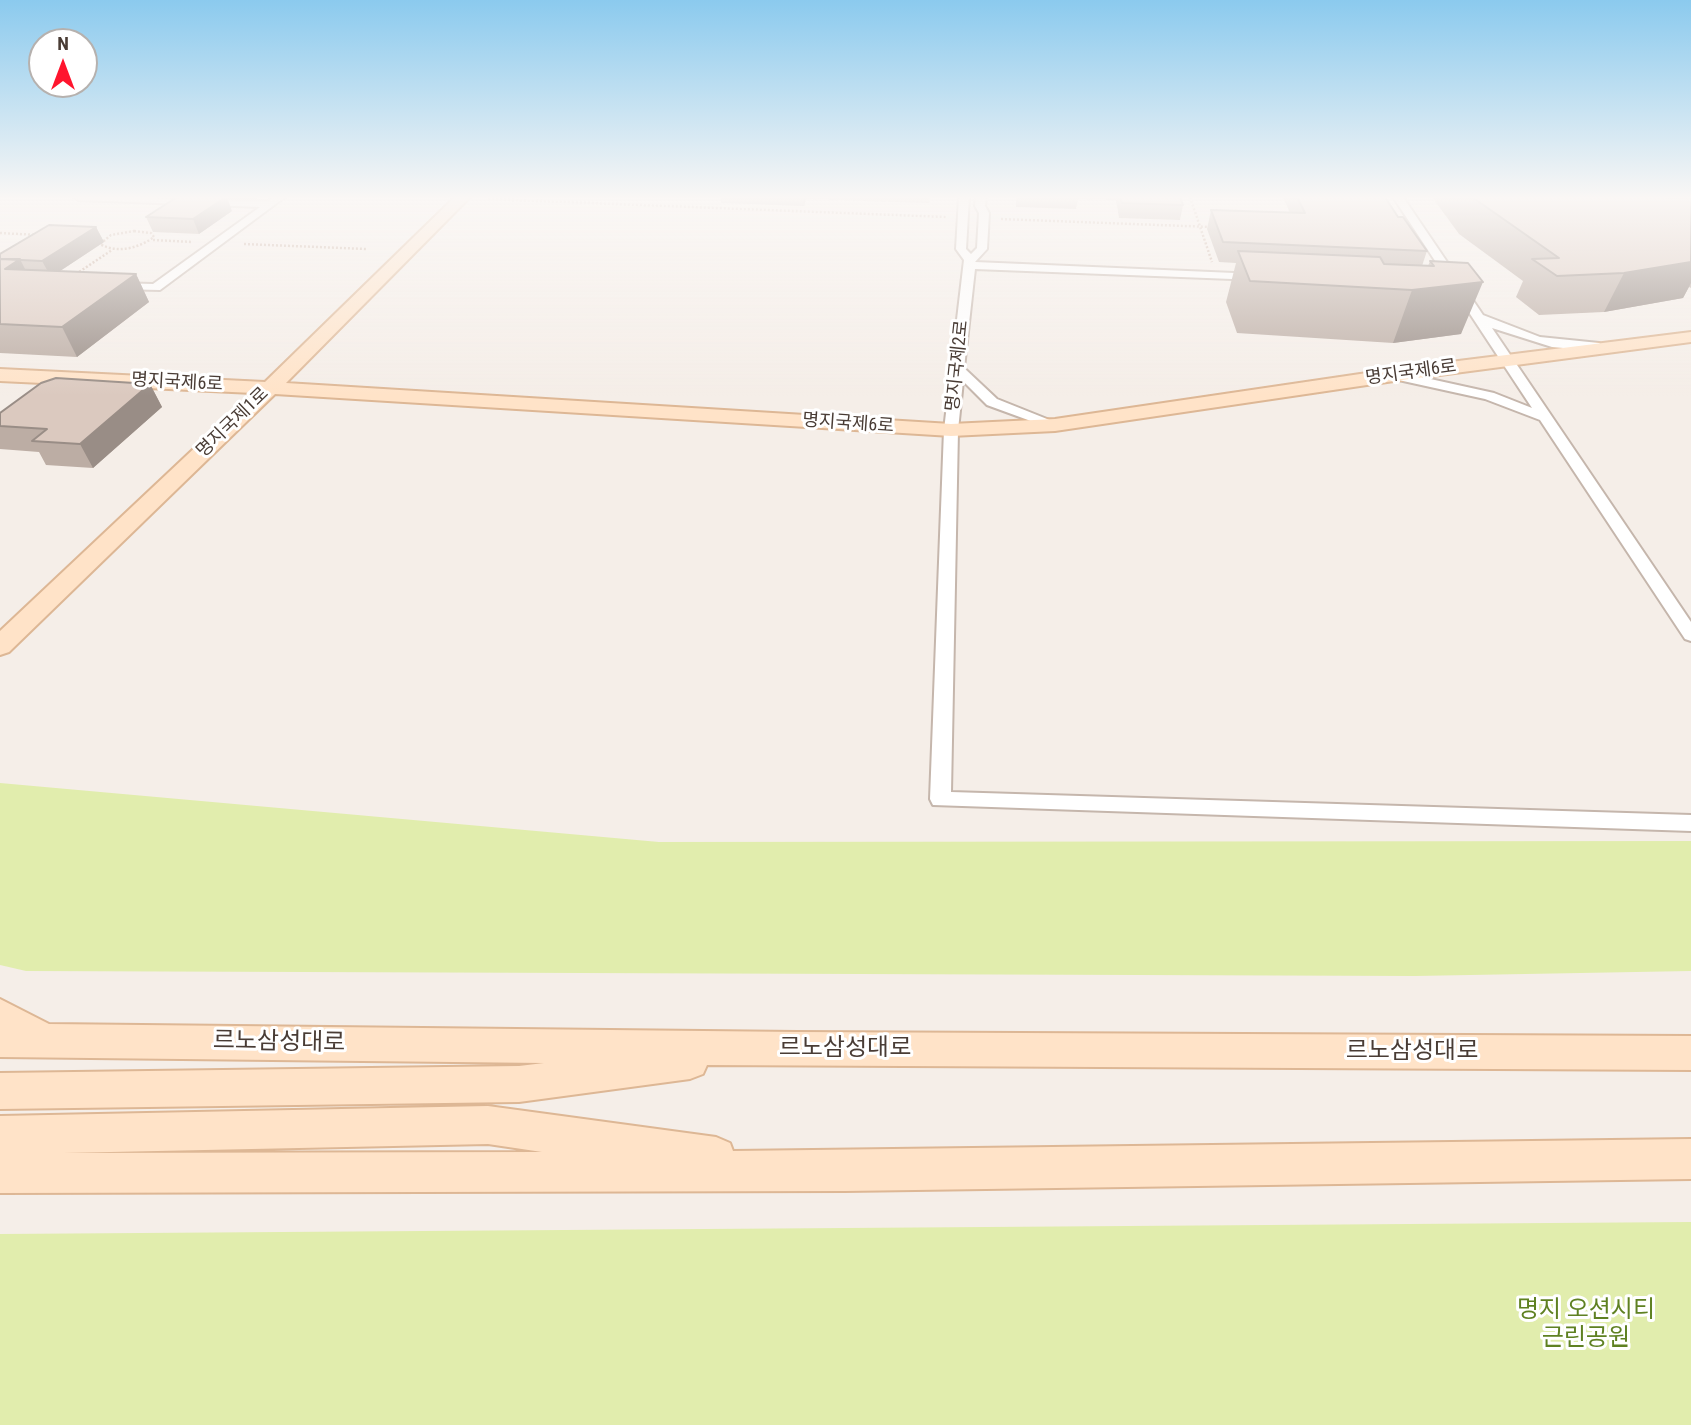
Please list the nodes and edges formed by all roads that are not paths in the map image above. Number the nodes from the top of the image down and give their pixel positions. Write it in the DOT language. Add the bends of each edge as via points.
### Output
graph roads {
  1 [pos="189,264"];
  2 [pos="396,264"];
  3 [pos="970,264"];
  4 [pos="999,264"];
  5 [pos="1444,264"];
  6 [pos="1277,278"];
  7 [pos="102,285"];
  8 [pos="1445,285"];
  9 [pos="1459,286"];
  10 [pos="1478,318"];
  11 [pos="1691,337"];
  12 [pos="1617,346"];
  13 [pos="1507,360"];
  14 [pos="957,369"];
  15 [pos="0,375"];
  16 [pos="1394,375"];
  17 [pos="55,378"];
  18 [pos="270,388"];
  19 [pos="37,392"];
  20 [pos="1545,418"];
  21 [pos="1055,425"];
  22 [pos="951,430"];
  23 [pos="1691,635"];
  24 [pos="3,645"];
  25 [pos="1691,823"];
  26 [pos="0,1015"];
  27 [pos="0,1040"];
  28 [pos="44,1040"];
  29 [pos="797,1049"];
  30 [pos="1691,1054"];
  31 [pos="0,1091"];
  32 [pos="0,1135"];
  33 [pos="1691,1159"];
  34 [pos="813,1171"];
  35 [pos="0,1173"];
  1 -- 7 [label="street" via="156,288"];
  2 -- 18 [label="main road, 명지국제1로"];
  3 -- 14 [label="street, 명지국제2로"];
  4 -- 6 [label="street"];
  5 -- 9 [label="street"];
  8 -- 9 [label="street"];
  9 -- 10 [label="street"];
  10 -- 12 [label="street" via="1542,342"];
  10 -- 13 [label="street"];
  11 -- 12 [label="main road, 명지국제6로"];
  12 -- 13 [label="main road, 명지국제6로"];
  13 -- 16 [label="main road, 명지국제6로"];
  13 -- 20 [label="street"];
  14 -- 21 [label="street" via="992,402"];
  14 -- 22 [label="street, 명지국제2로"];
  15 -- 17 [label="main road, 명지국제6로"];
  16 -- 20 [label="street" via="1489,396"];
  16 -- 21 [label="main road, 명지국제6로"];
  17 -- 18 [label="main road, 명지국제6로"];
  17 -- 19 [label="street"];
  18 -- 22 [label="main road, 명지국제6로"];
  18 -- 24 [label="main road, 명지국제1로"];
  20 -- 23 [label="street"];
  21 -- 22 [label="main road, 명지국제6로"];
  22 -- 25 [label="street, 명지국제2로" via="940,799"];
  26 -- 28 [label="main road"];
  27 -- 28 [label="main road, 르노삼성대로"];
  28 -- 29 [label="main road, 르노삼성대로"];
  29 -- 30 [label="main road, 르노삼성대로"];
  29 -- 31 [label="main road" via="519,1084"];
  32 -- 34 [label="main road" via="488,1125"];
  33 -- 34 [label="main road"];
  34 -- 35 [label="main road"];
}
